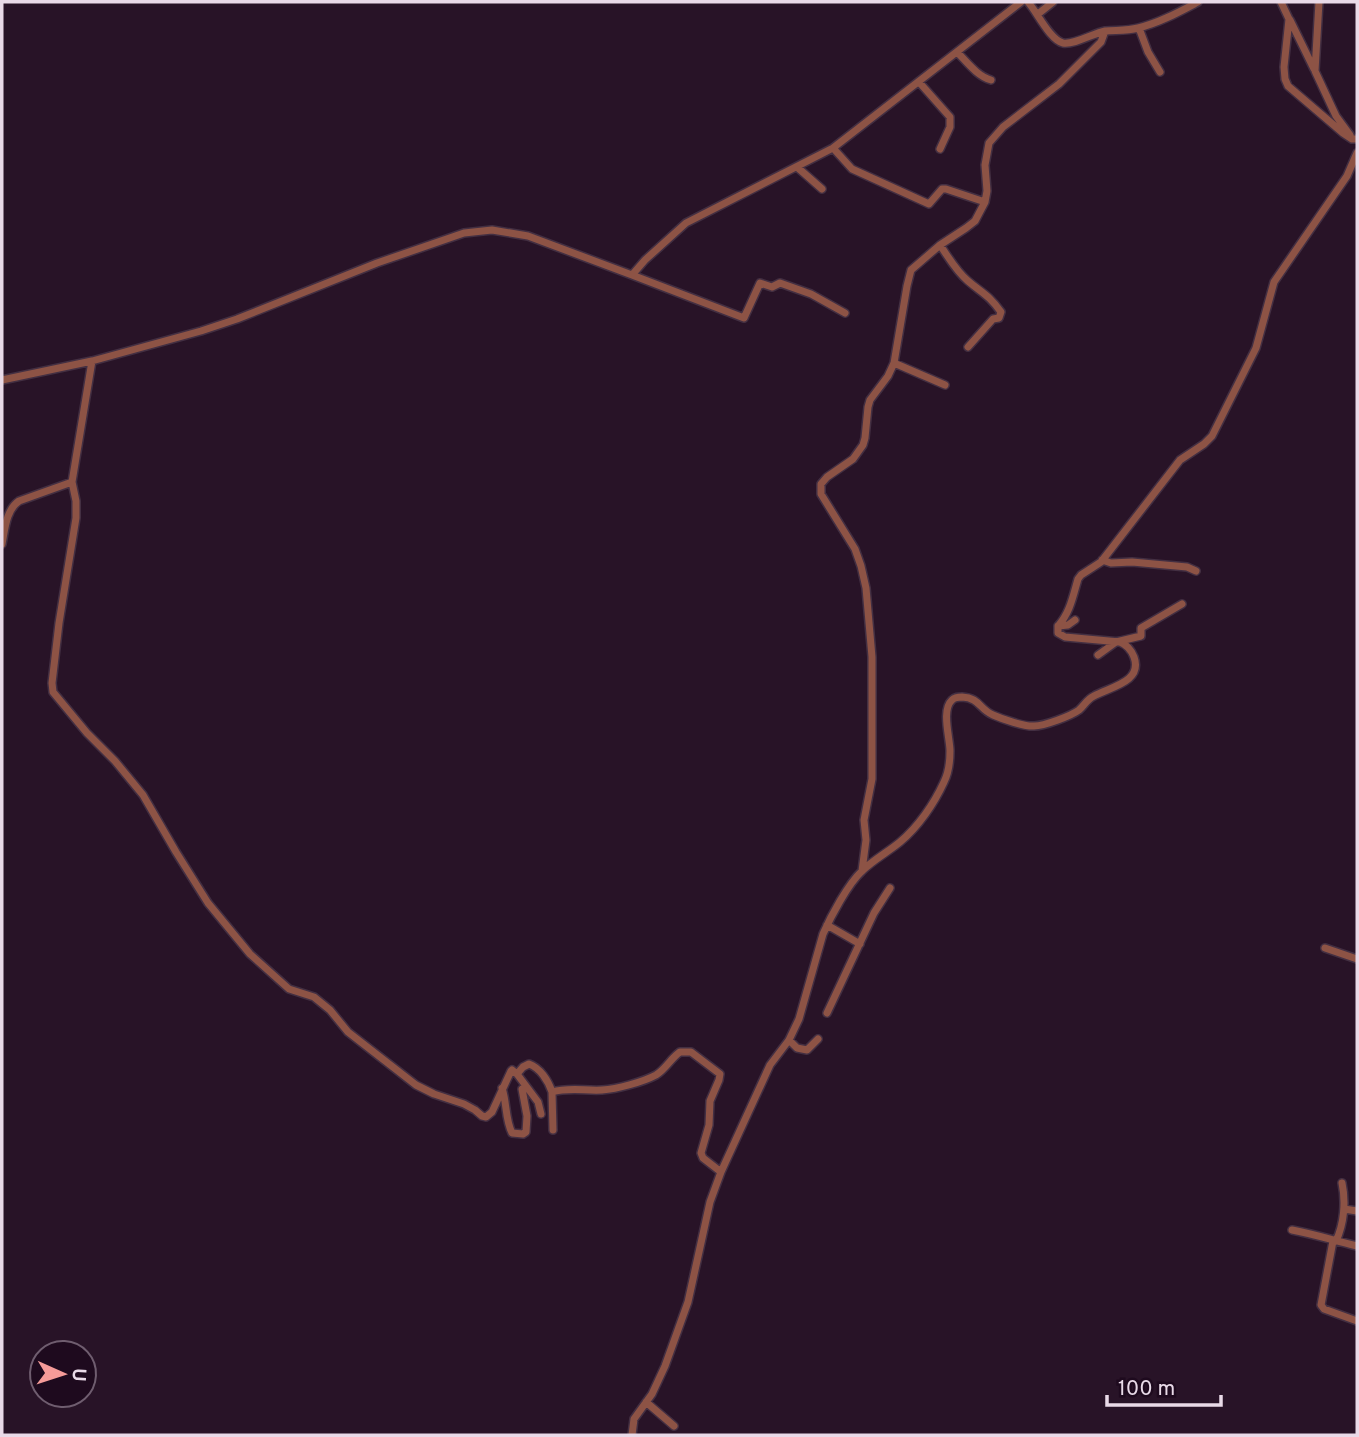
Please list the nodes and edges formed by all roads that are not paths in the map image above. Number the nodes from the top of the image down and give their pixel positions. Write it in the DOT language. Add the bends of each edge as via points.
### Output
graph roads {
  1 [pos="1021,2"];
  2 [pos="1028,2"];
  3 [pos="1053,2"];
  4 [pos="1198,2"];
  5 [pos="1281,2"];
  6 [pos="1319,2"];
  7 [pos="1038,14"];
  8 [pos="1289,19"];
  9 [pos="1139,28"];
  10 [pos="1105,31"];
  11 [pos="957,52"];
  12 [pos="1315,71"];
  13 [pos="1160,72"];
  14 [pos="991,80"];
  15 [pos="919,82"];
  16 [pos="1355,139"];
  17 [pos="833,148"];
  18 [pos="940,149"];
  19 [pos="1357,153"];
  20 [pos="797,167"];
  21 [pos="822,189"];
  22 [pos="985,202"];
  23 [pos="940,245"];
  24 [pos="632,275"];
  25 [pos="845,313"];
  26 [pos="968,347"];
  27 [pos="92,361"];
  28 [pos="894,363"];
  29 [pos="2,380"];
  30 [pos="945,385"];
  31 [pos="72,482"];
  32 [pos="2,544"];
  33 [pos="1102,560"];
  34 [pos="1196,571"];
  35 [pos="1182,604"];
  36 [pos="1074,620"];
  37 [pos="1058,626"];
  38 [pos="1116,642"];
  39 [pos="1098,655"];
  40 [pos="862,871"];
  41 [pos="890,888"];
  42 [pos="827,925"];
  43 [pos="860,944"];
  44 [pos="1325,948"];
  45 [pos="1357,959"];
  46 [pos="827,1013"];
  47 [pos="818,1039"];
  48 [pos="789,1040"];
  49 [pos="517,1074"];
  50 [pos="526,1086"];
  51 [pos="502,1088"];
  52 [pos="552,1092"];
  53 [pos="541,1114"];
  54 [pos="553,1130"];
  55 [pos="720,1172"];
  56 [pos="1342,1183"];
  57 [pos="1344,1209"];
  58 [pos="1357,1211"];
  59 [pos="1292,1230"];
  60 [pos="1334,1241"];
  61 [pos="1357,1246"];
  62 [pos="1357,1321"];
  63 [pos="646,1402"];
  64 [pos="674,1426"];
  65 [pos="632,1435"];
  1 -- 11 [label="street"];
  2 -- 7 [label="street"];
  3 -- 7 [label="street"];
  4 -- 9 [label="street"];
  5 -- 8 [label="street"];
  6 -- 12 [label="street"];
  7 -- 10 [label="street" via="1062,43"];
  8 -- 12 [label="street"];
  8 -- 16 [label="street" via="1284,67 1287,86"];
  9 -- 10 [label="street"];
  9 -- 13 [label="street"];
  10 -- 22 [label="street" via="1101,42 1059,84 989,143"];
  11 -- 14 [label="street"];
  11 -- 15 [label="street"];
  12 -- 16 [label="street" via="1336,116"];
  15 -- 17 [label="street"];
  15 -- 18 [label="street" via="950,117"];
  17 -- 20 [label="street"];
  17 -- 22 [label="street" via="852,169 929,204 946,189"];
  19 -- 33 [label="street" via="1349,172 1274,282 1256,348 1212,436 1180,460"];
  20 -- 21 [label="street"];
  20 -- 24 [label="street" via="686,223"];
  22 -- 23 [label="street" via="967,228"];
  23 -- 26 [label="street" via="954,267 1001,312"];
  23 -- 28 [label="street" via="911,271"];
  24 -- 25 [label="street" via="744,318 760,283 772,287 780,283"];
  24 -- 27 [label="street" via="528,236 492,230 464,233 237,320"];
  27 -- 29 [label="street"];
  27 -- 31 [label="street"];
  28 -- 30 [label="street"];
  28 -- 40 [label="street" via="867,407 860,452 827,477 820,489 855,549 866,588 872,657 872,779 864,820"];
  31 -- 32 [label="street" via="13,505"];
  31 -- 51 [label="street" via="76,518 53,671 55,696 143,795 208,903 234,937 289,989 314,997 348,1032 434,1094 486,1117"];
  33 -- 34 [label="street"];
  33 -- 37 [label="street" via="1078,579 1069,610"];
  35 -- 38 [label="street" via="1142,628 1140,636"];
  36 -- 37 [label="street"];
  37 -- 38 [label="street" via="1063,636"];
  38 -- 39 [label="street"];
  38 -- 40 [label="street" via="1129,647 1135,659 1130,678 1090,698 1076,712 1037,726 994,716 974,699 953,698 946,723 950,750 945,780 923,817"];
  40 -- 42 [label="street"];
  41 -- 43 [label="street"];
  42 -- 43 [label="street"];
  42 -- 48 [label="street"];
  43 -- 46 [label="street"];
  44 -- 45 [label="street"];
  47 -- 48 [label="street" via="807,1050"];
  48 -- 55 [label="street" via="770,1065"];
  49 -- 50 [label="street"];
  49 -- 51 [label="street" via="512,1070"];
  49 -- 52 [label="street" via="525,1065 533,1065"];
  50 -- 51 [label="street" via="522,1089 527,1124 523,1134 512,1133"];
  50 -- 53 [label="street"];
  52 -- 54 [label="street"];
  52 -- 55 [label="street" via="616,1088 657,1074 677,1054 691,1052 720,1074 701,1153"];
  55 -- 63 [label="street" via="688,1302 665,1366"];
  56 -- 57 [label="street"];
  57 -- 58 [label="street"];
  57 -- 60 [label="street" via="1341,1231"];
  59 -- 60 [label="street"];
  60 -- 61 [label="street"];
  60 -- 62 [label="street" via="1321,1305"];
  63 -- 64 [label="street"];
  63 -- 65 [label="street" via="634,1419"];
}
